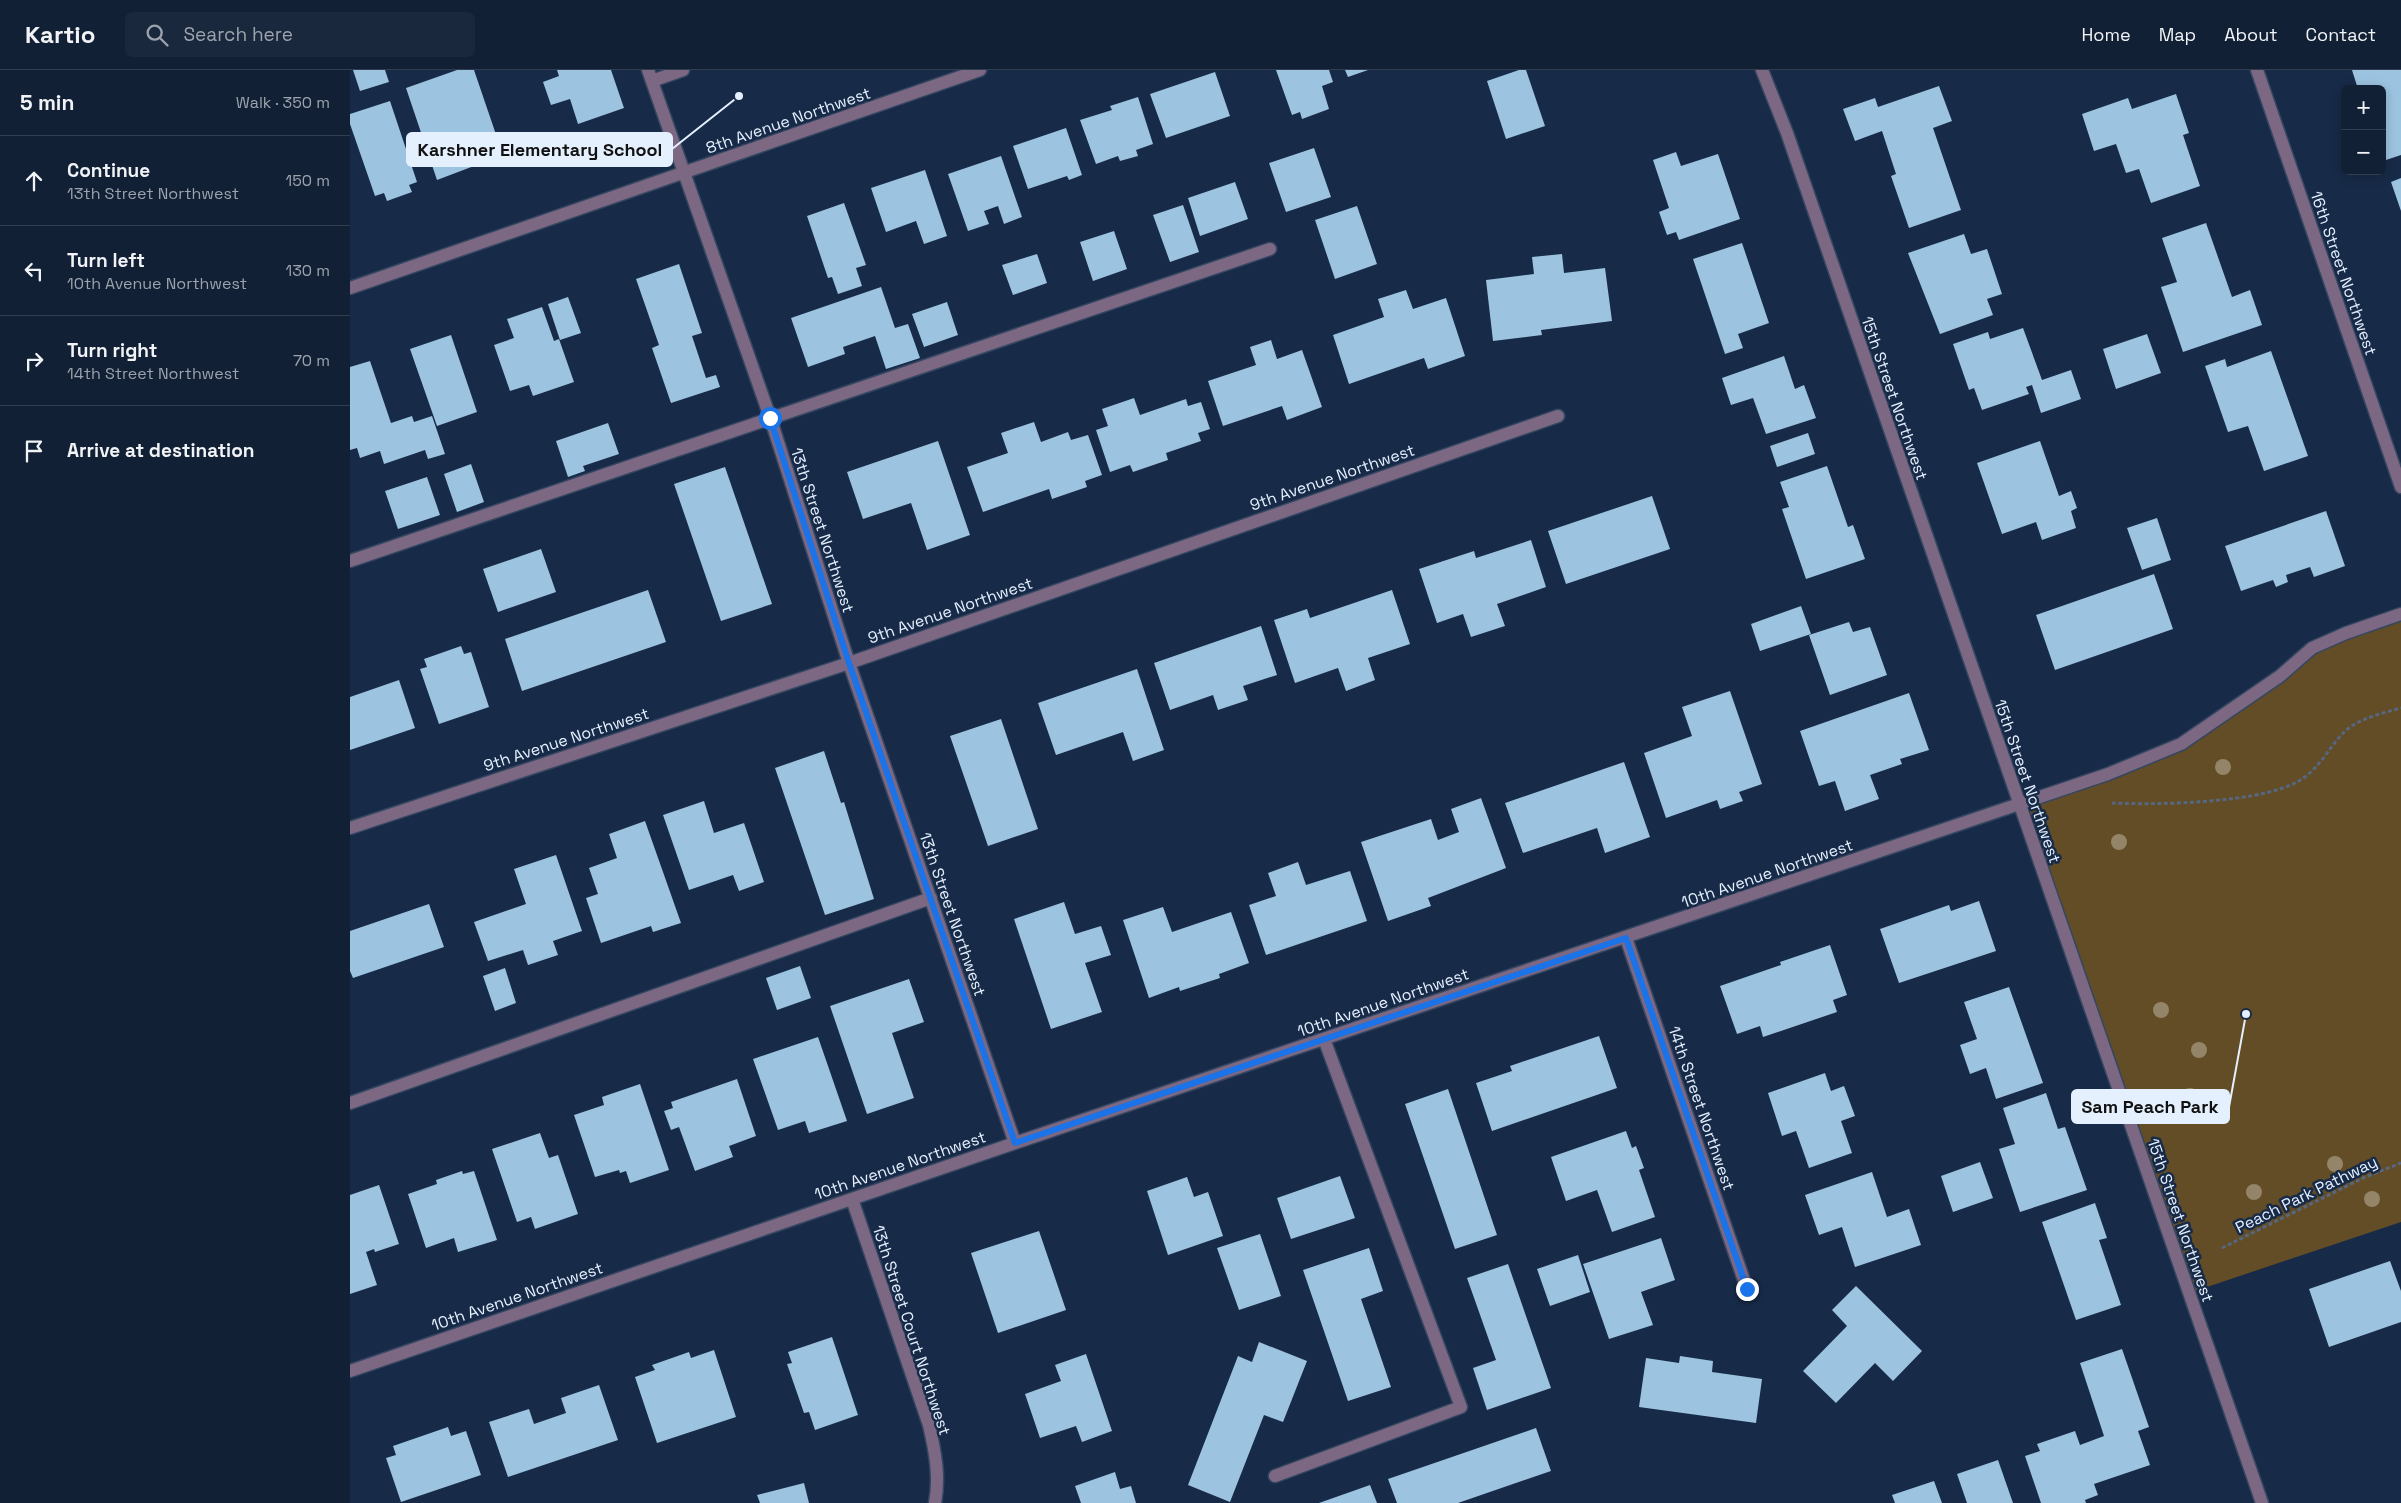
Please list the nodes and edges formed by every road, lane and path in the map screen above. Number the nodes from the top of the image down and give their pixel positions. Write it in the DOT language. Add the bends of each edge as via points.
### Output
graph roads {
  1 [pos="683,70"];
  2 [pos="980,70"];
  3 [pos="1762,70"];
  4 [pos="2257,70"];
  5 [pos="650,75"];
  6 [pos="684,173"];
  7 [pos="1270,249"];
  8 [pos="350,288"];
  9 [pos="1558,416"];
  10 [pos="770,418"];
  11 [pos="2401,487"];
  12 [pos="350,561"];
  13 [pos="2401,614"];
  14 [pos="849,663"];
  15 [pos="2401,708"];
  16 [pos="2112,803"];
  17 [pos="2019,805"];
  18 [pos="350,828"];
  19 [pos="931,898"];
  20 [pos="1626,938"];
  21 [pos="1324,1039"];
  22 [pos="350,1103"];
  23 [pos="1015,1143"];
  24 [pos="2401,1163"];
  25 [pos="852,1199"];
  26 [pos="2222,1248"];
  27 [pos="1747,1289"];
  28 [pos="350,1371"];
  29 [pos="1275,1476"];
  30 [pos="935,1503"];
  31 [pos="2262,1503"];
  1 -- 5 [label="street"];
  2 -- 6 [label="street, 8th Avenue Northwest"];
  3 -- 17 [label="street, 15th Street Northwest" via="1787,133"];
  4 -- 11 [label="street, 16th Street Northwest"];
  5 -- 6 [label="street, 13th Street Northwest"];
  6 -- 8 [label="street, 8th Avenue Northwest"];
  6 -- 10 [label="street, 13th Street Northwest"];
  7 -- 10 [label="street"];
  9 -- 14 [label="street, 9th Avenue Northwest"];
  10 -- 12 [label="street"];
  10 -- 14 [label="street, 13th Street Northwest"];
  13 -- 17 [label="street, 10th Avenue Northwest" via="2312,648 2280,676 2181,744"];
  14 -- 18 [label="street, 9th Avenue Northwest"];
  14 -- 19 [label="street, 13th Street Northwest"];
  15 -- 16 [label="path" via="2372,716 2346,730 2305,778 2267,794 2207,801"];
  17 -- 20 [label="street, 10th Avenue Northwest"];
  17 -- 31 [label="street, 15th Street Northwest"];
  19 -- 22 [label="street"];
  19 -- 23 [label="street, 13th Street Northwest"];
  20 -- 21 [label="street, 10th Avenue Northwest"];
  20 -- 27 [label="street, 14th Street Northwest"];
  21 -- 23 [label="street, 10th Avenue Northwest"];
  21 -- 29 [label="street" via="1461,1407"];
  23 -- 25 [label="street, 10th Avenue Northwest"];
  24 -- 26 [label="path, Peach Park Pathway" via="2363,1178"];
  25 -- 28 [label="street, 10th Avenue Northwest"];
  25 -- 30 [label="street, 13th Street Court Northwest" via="929,1425 936,1456 938,1485"];
}
